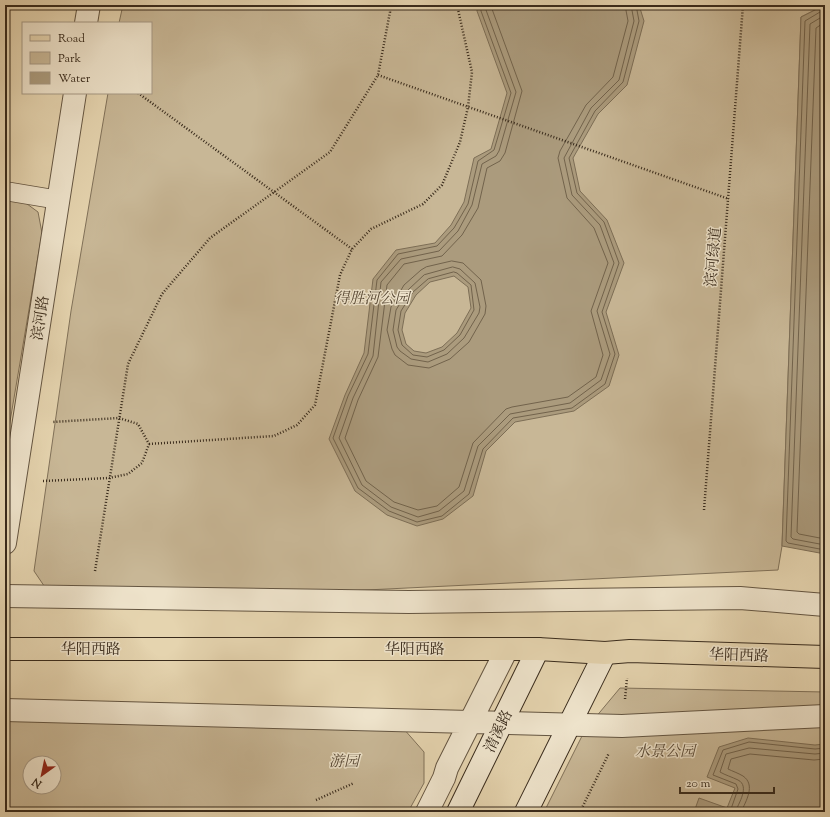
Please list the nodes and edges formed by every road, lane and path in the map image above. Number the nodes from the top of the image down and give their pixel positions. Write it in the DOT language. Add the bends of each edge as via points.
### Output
graph roads {
  1 [pos="89,5"];
  2 [pos="389,5"];
  3 [pos="457,5"];
  4 [pos="743,5"];
  5 [pos="86,22"];
  6 [pos="378,75"];
  7 [pos="75,94"];
  8 [pos="139,94"];
  9 [pos="468,107"];
  10 [pos="5,191"];
  11 [pos="274,192"];
  12 [pos="729,199"];
  13 [pos="59,200"];
  14 [pos="352,249"];
  15 [pos="119,418"];
  16 [pos="24,424"];
  17 [pos="149,444"];
  18 [pos="109,478"];
  19 [pos="15,482"];
  20 [pos="704,510"];
  21 [pos="5,543"];
  22 [pos="5,596"];
  23 [pos="91,597"];
  24 [pos="825,605"];
  25 [pos="5,649"];
  26 [pos="508,649"];
  27 [pos="538,649"];
  28 [pos="605,652"];
  29 [pos="825,657"];
  30 [pos="5,710"];
  31 [pos="825,716"];
  32 [pos="470,722"];
  33 [pos="502,723"];
  34 [pos="569,725"];
  35 [pos="354,783"];
  36 [pos="316,800"];
  37 [pos="428,812"];
  38 [pos="458,812"];
  39 [pos="526,812"];
  1 -- 5 [label="street"];
  2 -- 6 [label="path" via="390,12"];
  3 -- 9 [label="path" via="472,72"];
  4 -- 12 [label="path, 滨河绿道"];
  6 -- 9 [label="path"];
  6 -- 11 [label="path" via="330,152"];
  7 -- 13 [label="street, 滨河路"];
  8 -- 11 [label="path"];
  9 -- 12 [label="path"];
  9 -- 14 [label="path" via="460,142 442,185 423,204 371,229"];
  10 -- 13 [label="lane"];
  11 -- 14 [label="path"];
  11 -- 15 [label="path" via="210,238 162,294 128,364"];
  12 -- 20 [label="path, 滨河绿道"];
  13 -- 16 [label="street, 滨河路"];
  14 -- 17 [label="path" via="340,275 315,405 297,425 274,436"];
  15 -- 16 [label="path"];
  15 -- 17 [label="path" via="138,424"];
  15 -- 18 [label="path"];
  16 -- 19 [label="street, 滨河路"];
  17 -- 18 [label="path" via="142,463 128,474"];
  18 -- 19 [label="path"];
  18 -- 23 [label="path"];
  19 -- 21 [label="street, 滨河路"];
  22 -- 23 [label="street"];
  23 -- 24 [label="street" via="409,602 740,598"];
  25 -- 26 [label="main road, 华阳西路"];
  26 -- 27 [label="main road, 华阳西路"];
  26 -- 32 [label="street"];
  27 -- 28 [label="main road, 华阳西路"];
  27 -- 33 [label="street, 清溪路"];
  28 -- 29 [label="main road, 华阳西路"];
  28 -- 34 [label="street"];
  30 -- 32 [label="street"];
  31 -- 34 [label="street" via="622,726"];
  32 -- 33 [label="street"];
  32 -- 37 [label="street"];
  33 -- 34 [label="street"];
  33 -- 38 [label="street, 清溪路"];
  34 -- 39 [label="street"];
  35 -- 36 [label="path"];
}
